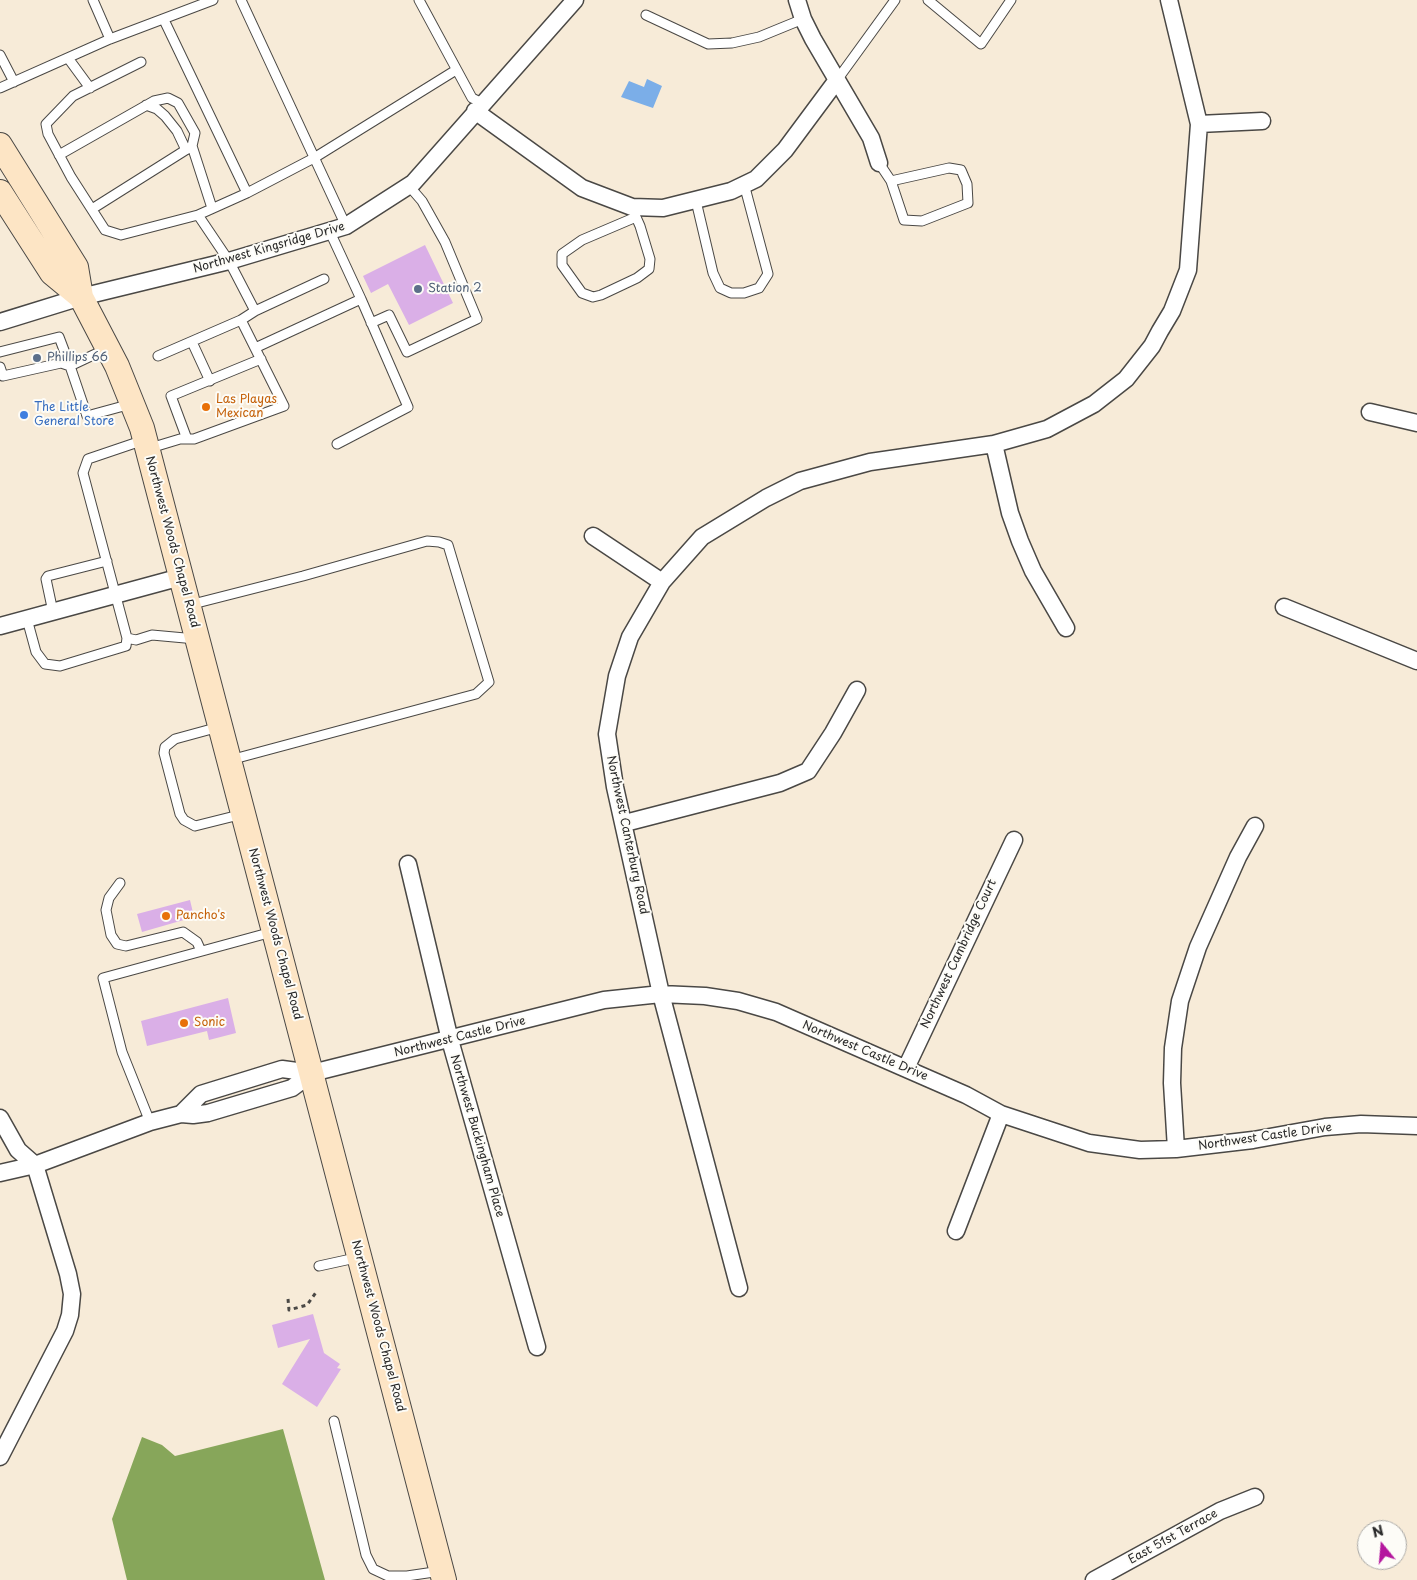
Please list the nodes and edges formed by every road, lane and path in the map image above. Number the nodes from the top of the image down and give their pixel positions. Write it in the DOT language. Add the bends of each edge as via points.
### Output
graph roads {
  1 [pos="93,0"];
  2 [pos="213,0"];
  3 [pos="241,0"];
  4 [pos="419,0"];
  5 [pos="575,0"];
  6 [pos="798,0"];
  7 [pos="895,0"];
  8 [pos="928,0"];
  9 [pos="1011,0"];
  10 [pos="1169,0"];
  11 [pos="646,15"];
  12 [pos="803,19"];
  13 [pos="164,20"];
  14 [pos="110,39"];
  15 [pos="0,56"];
  16 [pos="68,58"];
  17 [pos="141,62"];
  18 [pos="456,70"];
  19 [pos="836,80"];
  20 [pos="14,82"];
  21 [pos="0,88"];
  22 [pos="90,88"];
  23 [pos="146,105"];
  24 [pos="478,107"];
  25 [pos="1262,121"];
  26 [pos="1200,124"];
  27 [pos="0,146"];
  28 [pos="189,148"];
  29 [pos="59,155"];
  30 [pos="314,158"];
  31 [pos="879,164"];
  32 [pos="891,181"];
  33 [pos="744,184"];
  34 [pos="408,186"];
  35 [pos="0,192"];
  36 [pos="247,193"];
  37 [pos="696,201"];
  38 [pos="212,208"];
  39 [pos="92,209"];
  40 [pos="634,212"];
  41 [pos="198,215"];
  42 [pos="346,226"];
  43 [pos="330,232"];
  44 [pos="229,262"];
  45 [pos="324,279"];
  46 [pos="81,297"];
  47 [pos="361,299"];
  48 [pos="255,312"];
  49 [pos="241,320"];
  50 [pos="0,322"];
  51 [pos="371,323"];
  52 [pos="192,342"];
  53 [pos="108,348"];
  54 [pos="255,348"];
  55 [pos="0,352"];
  56 [pos="158,356"];
  57 [pos="260,360"];
  58 [pos="70,366"];
  59 [pos="0,367"];
  60 [pos="210,380"];
  61 [pos="133,403"];
  62 [pos="1370,412"];
  63 [pos="1417,423"];
  64 [pos="187,439"];
  65 [pos="337,444"];
  66 [pos="994,444"];
  67 [pos="146,445"];
  68 [pos="593,536"];
  69 [pos="107,561"];
  70 [pos="181,577"];
  71 [pos="662,582"];
  72 [pos="116,595"];
  73 [pos="189,605"];
  74 [pos="1284,607"];
  75 [pos="53,612"];
  76 [pos="27,619"];
  77 [pos="0,626"];
  78 [pos="1066,628"];
  79 [pos="127,638"];
  80 [pos="198,639"];
  81 [pos="1417,661"];
  82 [pos="857,690"];
  83 [pos="221,726"];
  84 [pos="230,760"];
  85 [pos="244,814"];
  86 [pos="624,823"];
  87 [pos="1255,826"];
  88 [pos="1014,840"];
  89 [pos="408,864"];
  90 [pos="120,882"];
  91 [pos="275,932"];
  92 [pos="201,951"];
  93 [pos="661,994"];
  94 [pos="450,1040"];
  95 [pos="906,1068"];
  96 [pos="312,1073"];
  97 [pos="1001,1114"];
  98 [pos="0,1118"];
  99 [pos="150,1122"];
  100 [pos="1417,1126"];
  101 [pos="1176,1149"];
  102 [pos="35,1165"];
  103 [pos="0,1173"];
  104 [pos="956,1231"];
  105 [pos="360,1257"];
  106 [pos="319,1266"];
  107 [pos="739,1288"];
  108 [pos="316,1291"];
  109 [pos="288,1299"];
  110 [pos="537,1347"];
  111 [pos="334,1422"];
  112 [pos="0,1457"];
  113 [pos="1255,1497"];
  114 [pos="442,1575"];
  115 [pos="1094,1580"];
  1 -- 14 [label="lane"];
  2 -- 13 [label="lane"];
  3 -- 30 [label="lane"];
  4 -- 18 [label="lane"];
  5 -- 24 [label="street, Northwest Kingsridge Drive"];
  6 -- 12 [label="street"];
  7 -- 19 [label="lane"];
  8 -- 9 [label="lane" via="981,44"];
  10 -- 26 [label="street, Northwest Canterbury Road"];
  11 -- 12 [label="lane" via="708,44 759,37"];
  12 -- 19 [label="street"];
  13 -- 14 [label="lane"];
  13 -- 36 [label="lane"];
  14 -- 16 [label="lane"];
  15 -- 20 [label="lane"];
  16 -- 20 [label="lane"];
  16 -- 22 [label="lane"];
  17 -- 22 [label="lane"];
  18 -- 24 [label="lane"];
  18 -- 30 [label="lane"];
  19 -- 31 [label="street" via="870,138"];
  19 -- 33 [label="street" via="785,150 756,179"];
  20 -- 21 [label="lane"];
  22 -- 29 [label="lane" via="74,96 46,124"];
  23 -- 28 [label="lane" via="165,116"];
  23 -- 28 [label="lane" via="168,98 178,103 195,133"];
  23 -- 29 [label="lane"];
  24 -- 34 [label="street, Northwest Kingsridge Drive"];
  24 -- 40 [label="street" via="582,188"];
  25 -- 26 [label="street"];
  26 -- 66 [label="street, Northwest Canterbury Road" via="1188,270 1172,311 1152,346 1126,379 1094,404 1047,429"];
  27 -- 46 [label="main road, Northwest Woods Chapel Road" via="76,267"];
  28 -- 38 [label="lane"];
  28 -- 39 [label="lane"];
  29 -- 39 [label="lane"];
  30 -- 36 [label="lane"];
  30 -- 42 [label="lane"];
  31 -- 32 [label="lane"];
  32 -- 32 [label="lane" via="904,220 922,221 968,203 962,170 948,168"];
  33 -- 37 [label="street"];
  33 -- 37 [label="lane" via="768,274 759,288 744,293 731,293 720,288 713,273"];
  34 -- 42 [label="street, Northwest Kingsridge Drive"];
  34 -- 51 [label="lane" via="422,202 445,242 477,319 407,352 389,315"];
  35 -- 46 [label="main road, Northwest Woods Chapel Road" via="52,273"];
  36 -- 38 [label="lane"];
  37 -- 40 [label="street"];
  38 -- 41 [label="lane"];
  39 -- 41 [label="lane" via="105,230 121,235"];
  40 -- 40 [label="lane" via="650,259 649,269 637,278 593,297 582,293 562,265 562,254"];
  41 -- 44 [label="lane"];
  42 -- 43 [label="street, Northwest Kingsridge Drive"];
  43 -- 44 [label="street, Northwest Kingsridge Drive"];
  43 -- 47 [label="lane"];
  44 -- 46 [label="street, Northwest Kingsridge Drive"];
  44 -- 48 [label="lane"];
  45 -- 48 [label="lane"];
  46 -- 50 [label="street, Northwest Kingsridge Drive"];
  46 -- 53 [label="main road, Northwest Woods Chapel Road"];
  47 -- 51 [label="lane"];
  47 -- 54 [label="lane"];
  48 -- 49 [label="lane"];
  49 -- 52 [label="lane"];
  49 -- 54 [label="lane"];
  51 -- 65 [label="lane" via="408,407"];
  52 -- 56 [label="lane"];
  52 -- 60 [label="lane"];
  53 -- 58 [label="lane"];
  53 -- 61 [label="main road, Northwest Woods Chapel Road"];
  54 -- 57 [label="lane"];
  55 -- 58 [label="lane" via="59,336"];
  57 -- 60 [label="lane"];
  57 -- 64 [label="lane" via="284,406"];
  58 -- 59 [label="lane" via="61,363 3,376"];
  58 -- 61 [label="lane" via="87,416"];
  60 -- 64 [label="lane" via="171,396"];
  61 -- 67 [label="main road, Northwest Woods Chapel Road"];
  62 -- 63 [label="street"];
  64 -- 67 [label="lane"];
  66 -- 71 [label="street, Northwest Canterbury Road" via="897,457 800,481 702,537"];
  66 -- 78 [label="street" via="1020,541 1033,571"];
  67 -- 69 [label="lane" via="88,459 83,472"];
  67 -- 70 [label="main road, Northwest Woods Chapel Road"];
  68 -- 71 [label="street"];
  69 -- 72 [label="lane"];
  69 -- 75 [label="lane" via="48,576"];
  70 -- 72 [label="street"];
  70 -- 73 [label="main road, Northwest Woods Chapel Road"];
  71 -- 86 [label="street, Northwest Canterbury Road" via="630,637 611,706 607,734"];
  72 -- 75 [label="street"];
  72 -- 79 [label="lane"];
  73 -- 80 [label="main road, Northwest Woods Chapel Road"];
  73 -- 84 [label="lane" via="427,541 439,542 448,545 488,682 476,694"];
  74 -- 81 [label="street"];
  75 -- 76 [label="street"];
  76 -- 77 [label="street"];
  76 -- 79 [label="lane" via="37,656 41,662 51,665 60,666 123,648"];
  79 -- 80 [label="lane" via="136,640 152,635"];
  80 -- 83 [label="main road, Northwest Woods Chapel Road"];
  82 -- 86 [label="street" via="808,771 780,783"];
  83 -- 84 [label="main road, Northwest Woods Chapel Road"];
  83 -- 85 [label="lane" via="175,738 164,753 184,820 195,826"];
  84 -- 85 [label="main road, Northwest Woods Chapel Road"];
  85 -- 91 [label="main road, Northwest Woods Chapel Road"];
  86 -- 93 [label="street, Northwest Canterbury Road"];
  87 -- 101 [label="street" via="1198,947 1180,1001 1172,1083"];
  88 -- 95 [label="street, Northwest Cambridge Court"];
  89 -- 94 [label="street, Northwest Buckingham Place"];
  90 -- 92 [label="lane" via="109,898 106,910 117,944 126,946 183,932 197,942"];
  91 -- 92 [label="lane"];
  91 -- 96 [label="main road, Northwest Woods Chapel Road"];
  92 -- 99 [label="lane" via="103,978 122,1052"];
  93 -- 94 [label="street, Northwest Castle Drive" via="604,1000"];
  93 -- 95 [label="street, Northwest Castle Drive" via="705,996 776,1012"];
  93 -- 107 [label="street, Northwest Canterbury Road"];
  94 -- 96 [label="street, Northwest Castle Drive"];
  94 -- 110 [label="street, Northwest Buckingham Place"];
  95 -- 97 [label="street, Northwest Castle Drive"];
  96 -- 99 [label="street" via="292,1088 208,1112 181,1114"];
  96 -- 105 [label="main road, Northwest Woods Chapel Road"];
  97 -- 101 [label="street, Northwest Castle Drive" via="1089,1143 1140,1150"];
  97 -- 104 [label="street"];
  98 -- 102 [label="street" via="18,1150"];
  99 -- 102 [label="street"];
  100 -- 101 [label="street, Northwest Castle Drive" via="1361,1124 1325,1127"];
  102 -- 103 [label="street"];
  102 -- 112 [label="street" via="68,1274 72,1294 70,1315 65,1331"];
  105 -- 106 [label="lane"];
  105 -- 114 [label="main road, Northwest Woods Chapel Road"];
  108 -- 109 [label="path" via="307,1305 289,1310"];
  111 -- 114 [label="lane" via="366,1555 373,1568 388,1576"];
  113 -- 115 [label="street, East 51st Terrace" via="1220,1511"];
}
